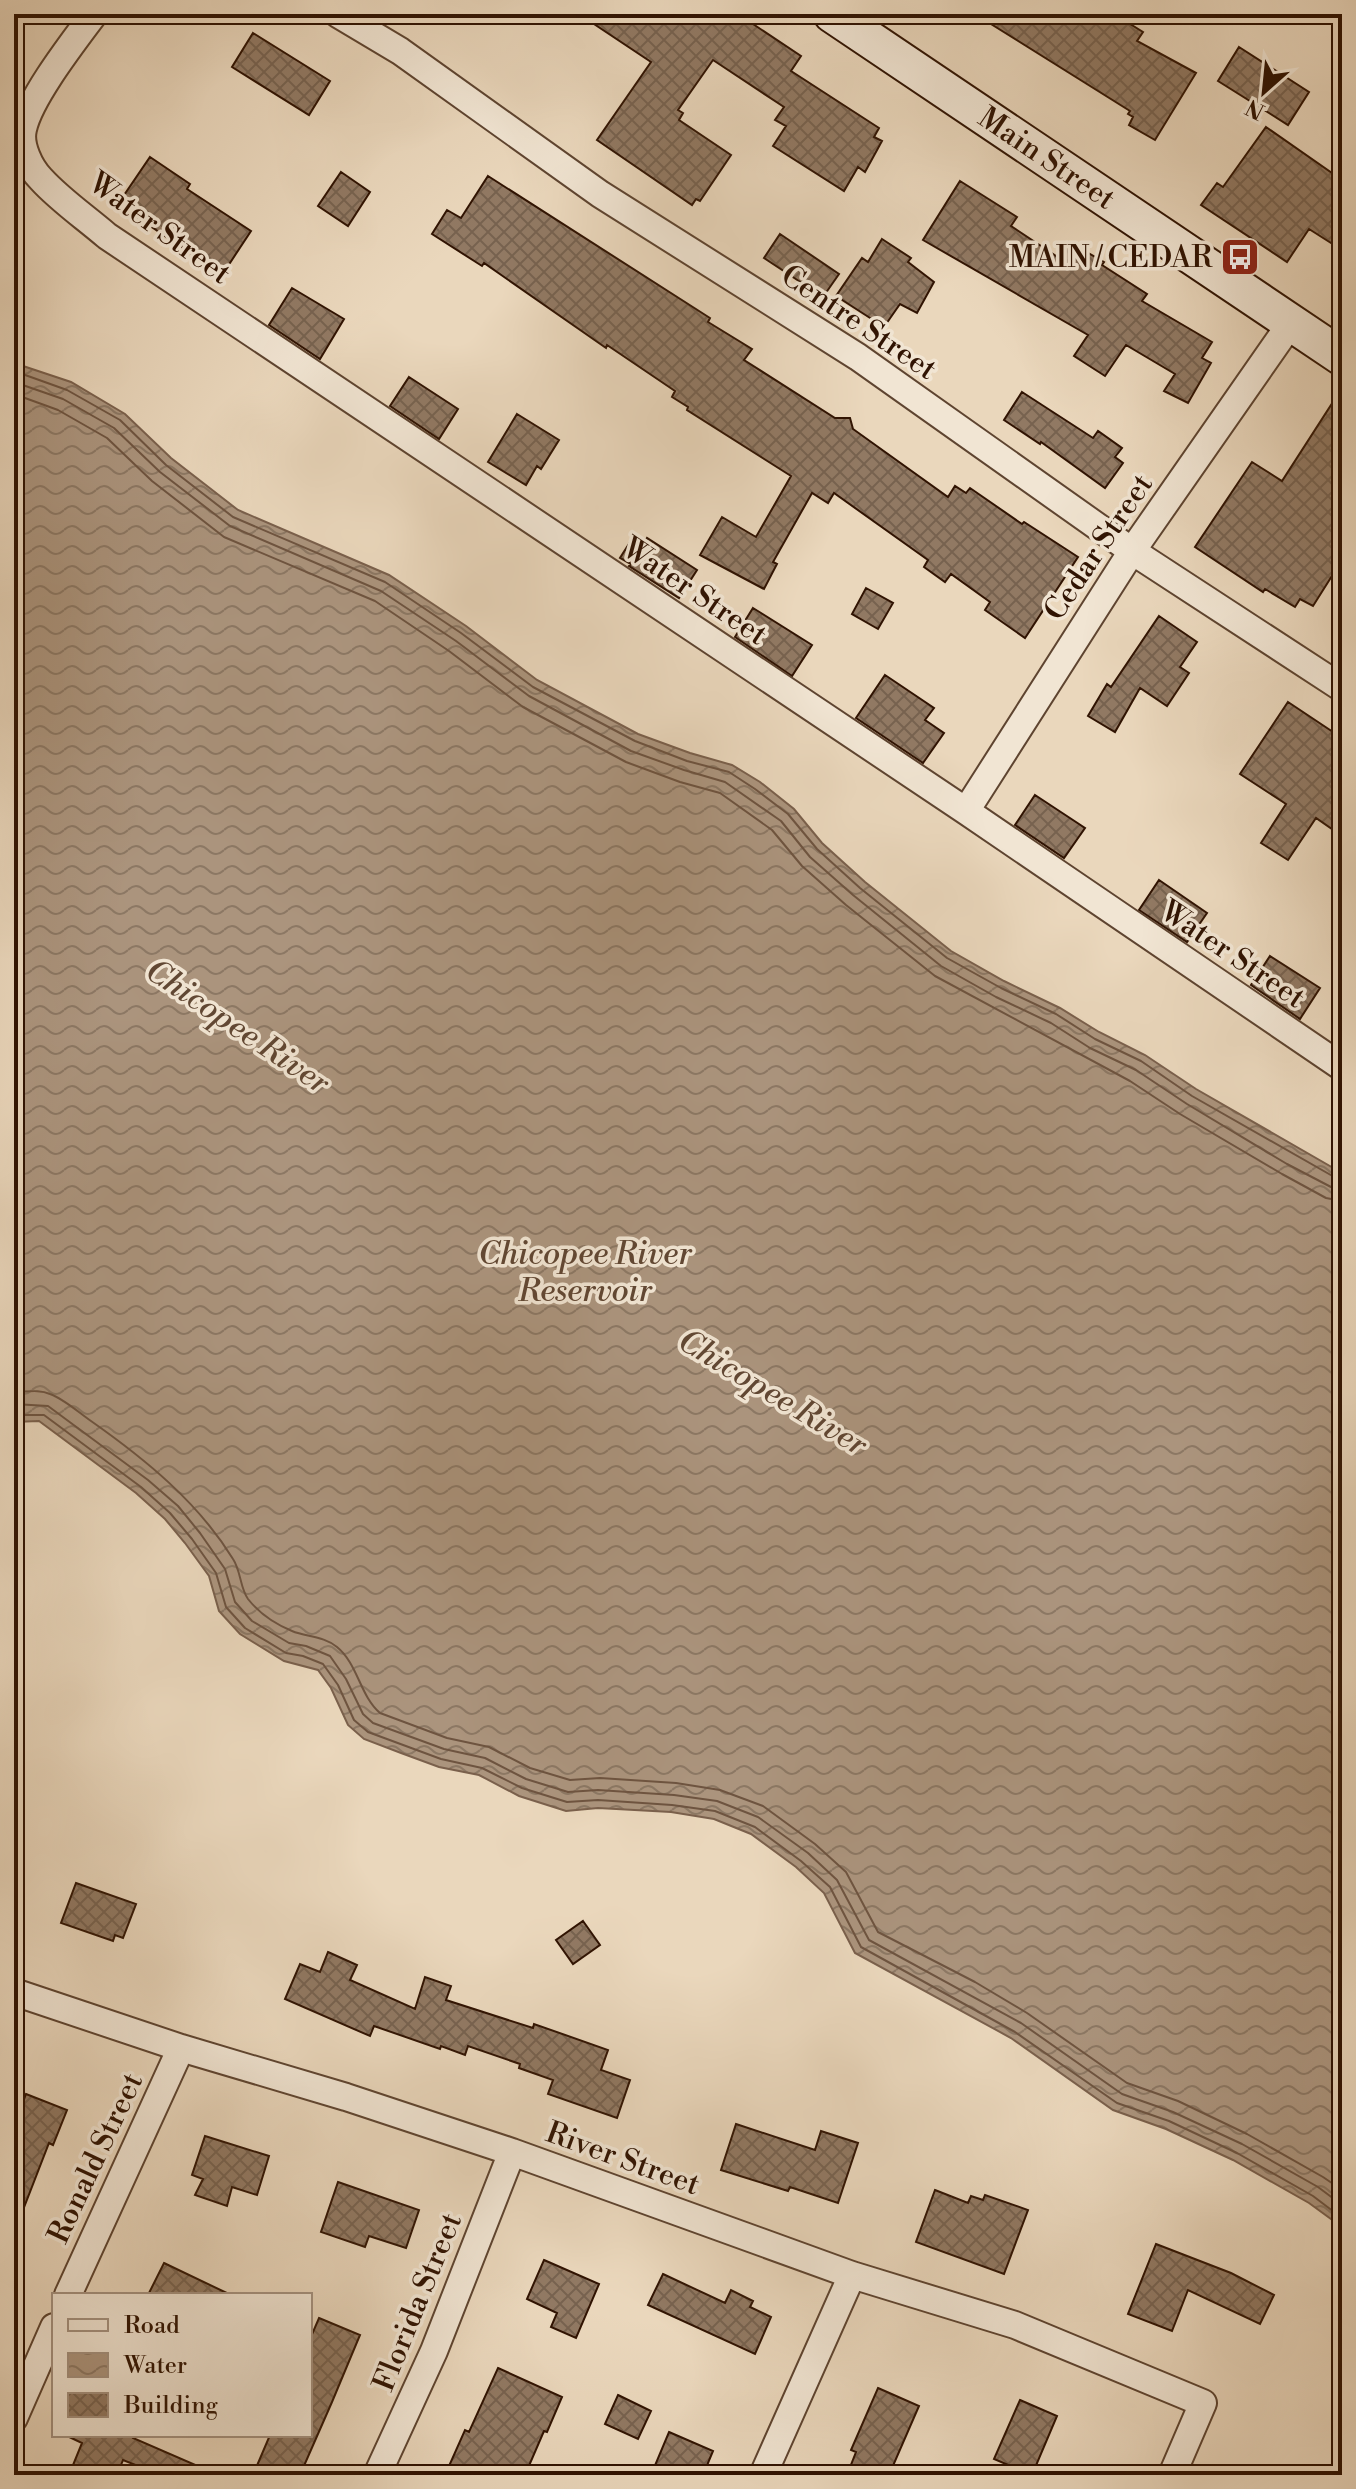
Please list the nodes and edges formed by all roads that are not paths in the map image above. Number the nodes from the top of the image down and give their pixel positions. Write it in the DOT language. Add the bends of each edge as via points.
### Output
graph roads {
  1 [pos="94,14"];
  2 [pos="338,14"];
  3 [pos="832,14"];
  4 [pos="1291,323"];
  5 [pos="1342,357"];
  6 [pos="1132,551"];
  7 [pos="1342,688"];
  8 [pos="966,811"];
  9 [pos="1342,1067"];
  10 [pos="14,1992"];
  11 [pos="181,2048"];
  12 [pos="512,2152"];
  13 [pos="852,2275"];
  14 [pos="69,2293"];
  15 [pos="52,2332"];
  16 [pos="14,2418"];
  17 [pos="377,2475"];
  18 [pos="763,2475"];
  19 [pos="1172,2475"];
  1 -- 8 [label="street, Water Street" via="28,113 21,132 26,155 40,178 107,236"];
  2 -- 6 [label="street, Centre Street" via="400,51 600,194 858,357"];
  3 -- 4 [label="main road, Main Street"];
  4 -- 5 [label="main road, Main Street"];
  4 -- 6 [label="street, Cedar Street"];
  6 -- 7 [label="street, Centre Street"];
  6 -- 8 [label="street, Cedar Street"];
  8 -- 9 [label="street, Water Street"];
  10 -- 11 [label="street, River Street"];
  11 -- 12 [label="street, River Street"];
  11 -- 14 [label="street, Ronald Street"];
  12 -- 13 [label="street, River Street"];
  12 -- 17 [label="street, Florida Street" via="434,2351"];
  13 -- 18 [label="street"];
  13 -- 19 [label="street, River Street" via="1015,2325 1203,2403"];
  15 -- 16 [label="street"];
}
